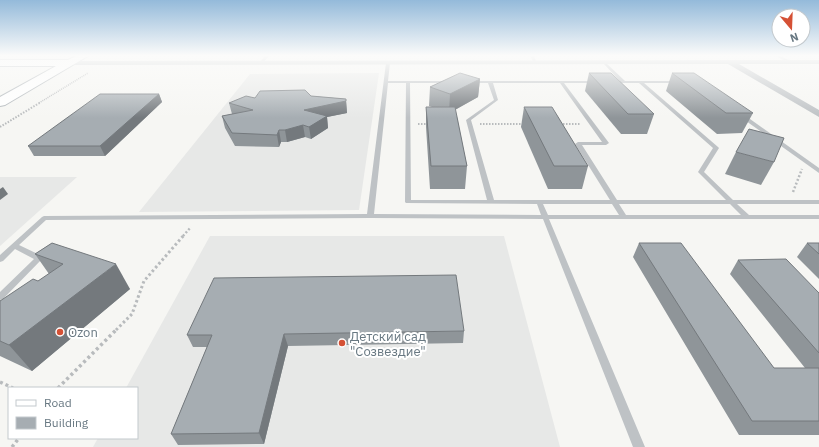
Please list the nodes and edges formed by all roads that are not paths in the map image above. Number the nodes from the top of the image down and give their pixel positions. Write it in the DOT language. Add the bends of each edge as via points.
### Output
graph roads {
  1 [pos="46,77"];
  2 [pos="387,77"];
  3 [pos="619,77"];
  4 [pos="754,77"];
  5 [pos="386,82"];
  6 [pos="408,82"];
  7 [pos="452,82"];
  8 [pos="467,82"];
  9 [pos="490,82"];
  10 [pos="561,82"];
  11 [pos="600,82"];
  12 [pos="608,82"];
  13 [pos="624,82"];
  14 [pos="640,82"];
  15 [pos="686,82"];
  16 [pos="0,102"];
  17 [pos="734,110"];
  18 [pos="819,114"];
  19 [pos="819,171"];
  20 [pos="491,202"];
  21 [pos="539,202"];
  22 [pos="614,202"];
  23 [pos="731,202"];
  24 [pos="819,202"];
  25 [pos="370,216"];
  26 [pos="546,217"];
  27 [pos="624,217"];
  28 [pos="747,217"];
  29 [pos="819,217"];
  30 [pos="14,246"];
  31 [pos="0,260"];
  32 [pos="0,297"];
  33 [pos="639,447"];
  1 -- 16 [label="main road"];
  2 -- 5 [label="lane"];
  3 -- 13 [label="lane"];
  4 -- 18 [label="street"];
  5 -- 6 [label="lane"];
  5 -- 25 [label="lane"];
  6 -- 7 [label="lane"];
  6 -- 20 [label="lane" via="408,202"];
  8 -- 9 [label="lane"];
  9 -- 10 [label="lane"];
  9 -- 20 [label="lane" via="496,100 468,120"];
  10 -- 11 [label="lane"];
  10 -- 22 [label="lane" via="606,143 578,144"];
  12 -- 13 [label="lane"];
  13 -- 14 [label="lane"];
  14 -- 15 [label="lane"];
  14 -- 23 [label="lane" via="716,148 701,172"];
  17 -- 19 [label="lane"];
  20 -- 21 [label="lane"];
  21 -- 22 [label="lane"];
  21 -- 26 [label="lane"];
  22 -- 23 [label="lane"];
  22 -- 27 [label="lane"];
  23 -- 24 [label="lane"];
  23 -- 28 [label="lane"];
  25 -- 26 [label="lane"];
  25 -- 30 [label="lane" via="44,218"];
  26 -- 27 [label="lane"];
  26 -- 33 [label="lane"];
  27 -- 28 [label="lane"];
  28 -- 29 [label="lane"];
  30 -- 31 [label="lane"];
  30 -- 32 [label="lane" via="39,258"];
}
